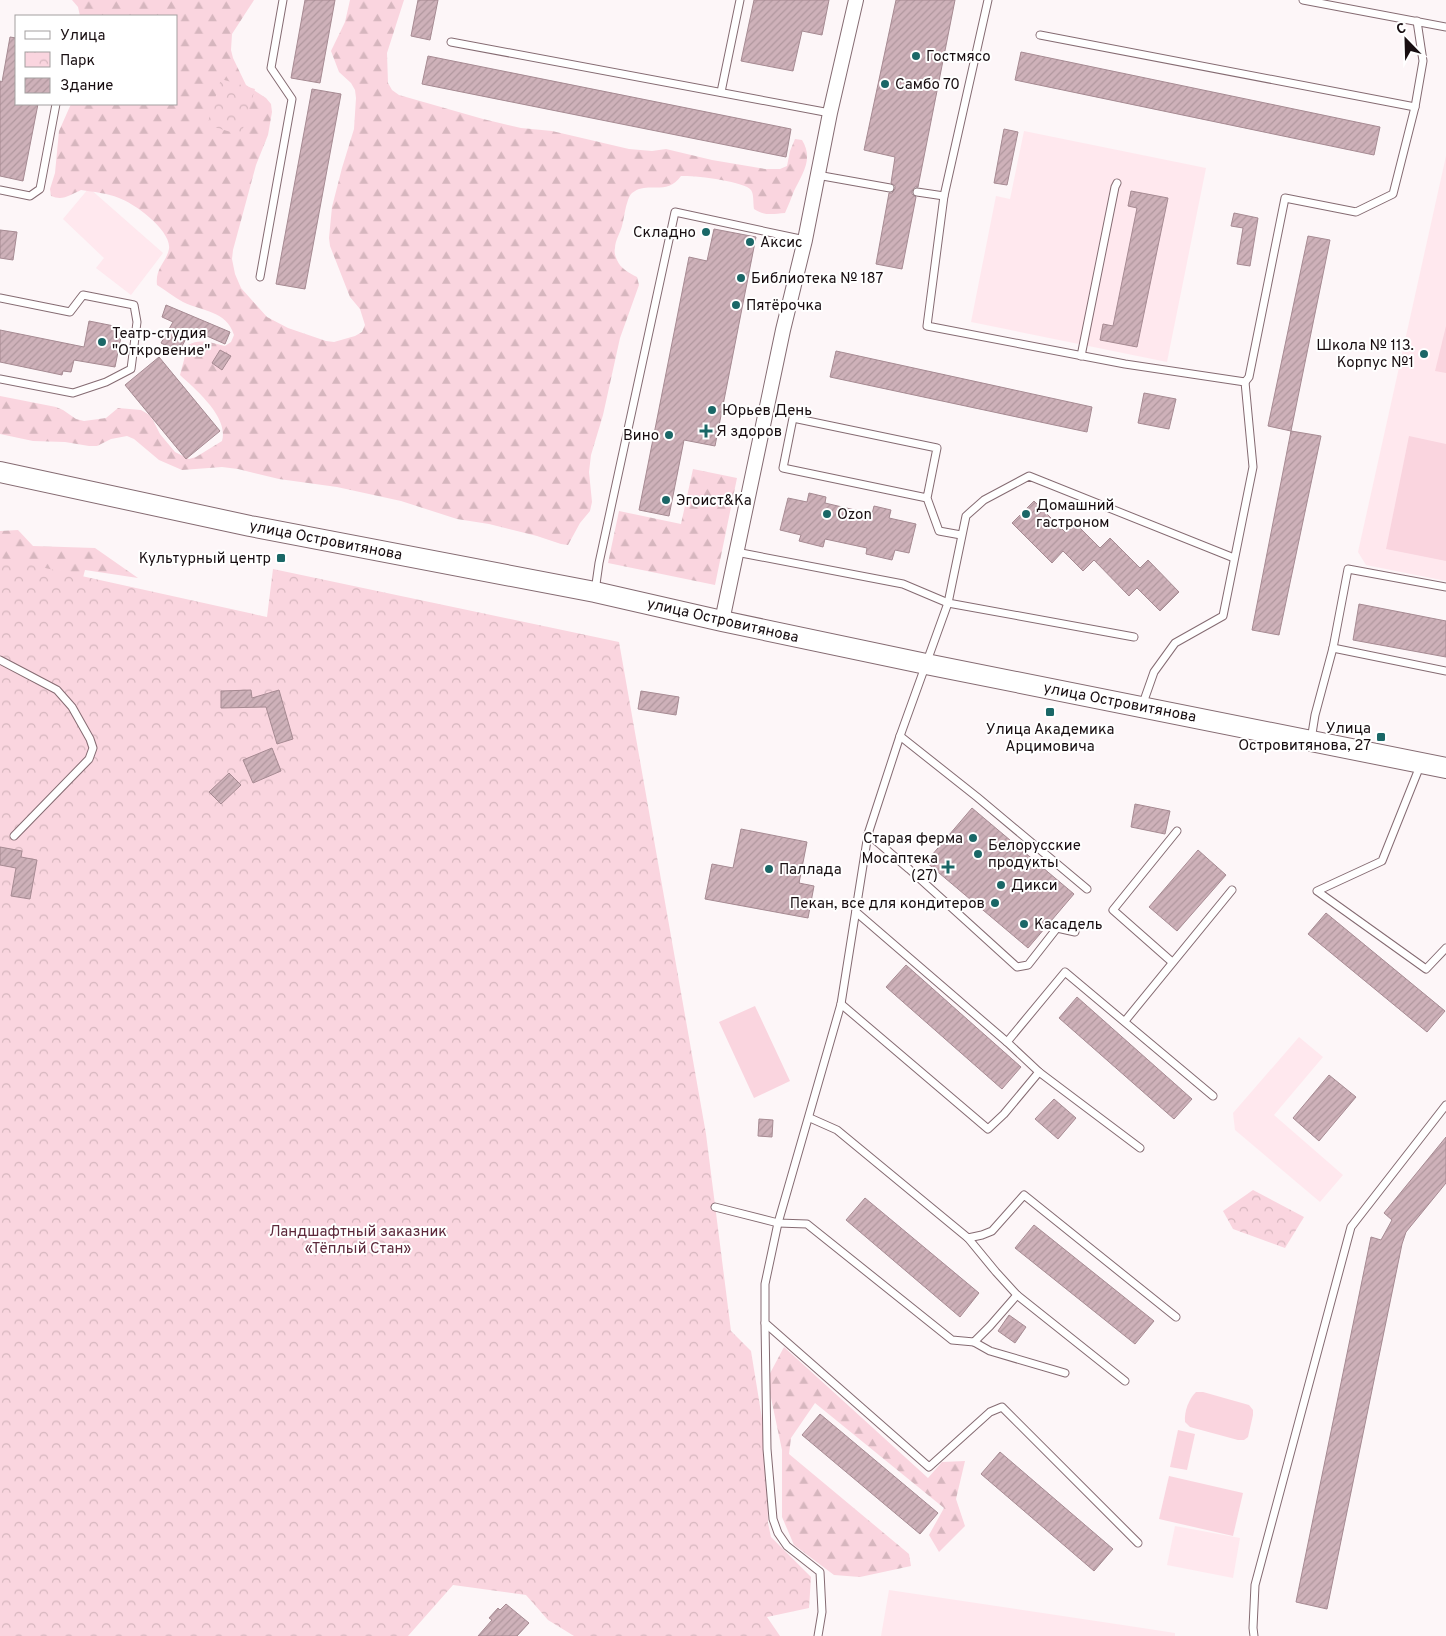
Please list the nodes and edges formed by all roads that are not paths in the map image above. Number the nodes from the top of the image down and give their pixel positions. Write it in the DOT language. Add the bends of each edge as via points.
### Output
graph roads {
  1 [pos="283,0"];
  2 [pos="740,0"];
  3 [pos="856,0"];
  4 [pos="988,0"];
  5 [pos="1303,0"];
  6 [pos="1417,21"];
  7 [pos="1446,27"];
  8 [pos="1040,36"];
  9 [pos="451,42"];
  10 [pos="721,92"];
  11 [pos="56,105"];
  12 [pos="1415,107"];
  13 [pos="830,113"];
  14 [pos="817,175"];
  15 [pos="1117,183"];
  16 [pos="890,188"];
  17 [pos="0,190"];
  18 [pos="917,192"];
  19 [pos="944,196"];
  20 [pos="805,240"];
  21 [pos="260,277"];
  22 [pos="0,298"];
  23 [pos="1081,356"];
  24 [pos="0,379"];
  25 [pos="1246,382"];
  26 [pos="0,472"];
  27 [pos="927,498"];
  28 [pos="961,535"];
  29 [pos="736,552"];
  30 [pos="1234,558"];
  31 [pos="1446,587"];
  32 [pos="595,592"];
  33 [pos="948,603"];
  34 [pos="722,621"];
  35 [pos="1134,637"];
  36 [pos="1333,648"];
  37 [pos="0,660"];
  38 [pos="926,664"];
  39 [pos="1446,671"];
  40 [pos="1142,706"];
  41 [pos="900,736"];
  42 [pos="1311,740"];
  43 [pos="1421,763"];
  44 [pos="1446,768"];
  45 [pos="1177,831"];
  46 [pos="868,834"];
  47 [pos="14,836"];
  48 [pos="1087,889"];
  49 [pos="1232,890"];
  50 [pos="856,912"];
  51 [pos="1075,932"];
  52 [pos="1446,948"];
  53 [pos="1172,962"];
  54 [pos="841,1004"];
  55 [pos="1126,1021"];
  56 [pos="1007,1042"];
  57 [pos="1039,1072"];
  58 [pos="1213,1096"];
  59 [pos="1446,1105"];
  60 [pos="810,1118"];
  61 [pos="1140,1148"];
  62 [pos="715,1207"];
  63 [pos="778,1223"];
  64 [pos="968,1238"];
  65 [pos="1017,1295"];
  66 [pos="1176,1317"];
  67 [pos="765,1322"];
  68 [pos="974,1342"];
  69 [pos="1065,1373"];
  70 [pos="1125,1381"];
  71 [pos="1138,1543"];
  72 [pos="818,1636"];
  73 [pos="1254,1636"];
  1 -- 21 [label="lane" via="271,68 292,99"];
  2 -- 10 [label="lane"];
  3 -- 13 [label="street"];
  4 -- 19 [label="lane"];
  5 -- 6 [label="lane"];
  6 -- 7 [label="lane"];
  6 -- 12 [label="lane" via="1424,61"];
  8 -- 12 [label="lane"];
  9 -- 10 [label="lane"];
  10 -- 13 [label="lane"];
  11 -- 17 [label="lane" via="40,190 30,196"];
  12 -- 25 [label="lane" via="1393,194 1356,212 1285,198"];
  13 -- 14 [label="street"];
  14 -- 16 [label="lane"];
  14 -- 20 [label="street"];
  15 -- 23 [label="lane"];
  18 -- 19 [label="lane"];
  19 -- 23 [label="lane" via="928,326"];
  20 -- 29 [label="street"];
  20 -- 32 [label="lane" via="675,212"];
  22 -- 24 [label="lane" via="70,312 83,295 134,306 137,322 131,369 106,382 73,393"];
  23 -- 25 [label="lane"];
  25 -- 30 [label="lane" via="1253,466"];
  26 -- 32 [label="main road, улица Островитянова" via="250,526"];
  27 -- 27 [label="lane" via="783,468 794,418 937,448"];
  27 -- 28 [label="lane" via="939,530"];
  28 -- 30 [label="lane" via="966,516 984,500 1029,476"];
  28 -- 33 [label="lane"];
  29 -- 33 [label="lane" via="903,584"];
  29 -- 34 [label="street"];
  30 -- 40 [label="lane" via="1223,616 1175,643 1154,672"];
  31 -- 36 [label="lane" via="1348,569"];
  32 -- 34 [label="main road, улица Островитянова"];
  33 -- 35 [label="lane"];
  33 -- 38 [label="lane"];
  34 -- 38 [label="main road, улица Островитянова"];
  36 -- 39 [label="lane"];
  36 -- 42 [label="lane"];
  37 -- 47 [label="lane" via="57,690 72,708 92,748 89,759"];
  38 -- 40 [label="main road, улица Островитянова"];
  38 -- 41 [label="lane"];
  40 -- 42 [label="main road, улица Островитянова"];
  41 -- 46 [label="lane"];
  41 -- 48 [label="lane"];
  42 -- 43 [label="main road, улица Островитянова"];
  43 -- 44 [label="main road, улица Островитянова"];
  43 -- 52 [label="lane" via="1382,861 1317,891 1426,969"];
  45 -- 53 [label="lane" via="1113,910"];
  46 -- 50 [label="lane"];
  46 -- 51 [label="lane" via="1017,967 1028,965 1057,928"];
  49 -- 53 [label="lane"];
  50 -- 54 [label="lane"];
  50 -- 56 [label="lane"];
  53 -- 55 [label="lane"];
  54 -- 57 [label="lane" via="988,1129"];
  54 -- 60 [label="lane"];
  55 -- 56 [label="lane" via="1066,972"];
  55 -- 58 [label="lane"];
  56 -- 57 [label="lane"];
  57 -- 61 [label="lane"];
  59 -- 73 [label="lane" via="1351,1227 1255,1585"];
  60 -- 63 [label="lane"];
  60 -- 64 [label="lane" via="837,1130"];
  62 -- 63 [label="lane"];
  63 -- 67 [label="lane" via="765,1284"];
  63 -- 68 [label="lane" via="807,1224 952,1340"];
  64 -- 65 [label="lane"];
  64 -- 66 [label="lane" via="992,1231 1024,1195"];
  65 -- 68 [label="lane"];
  65 -- 70 [label="lane"];
  67 -- 71 [label="lane" via="929,1467 990,1412 1002,1407"];
  67 -- 72 [label="lane" via="767,1448 773,1519 787,1546 820,1572 822,1612"];
  68 -- 69 [label="lane" via="990,1351"];
}
